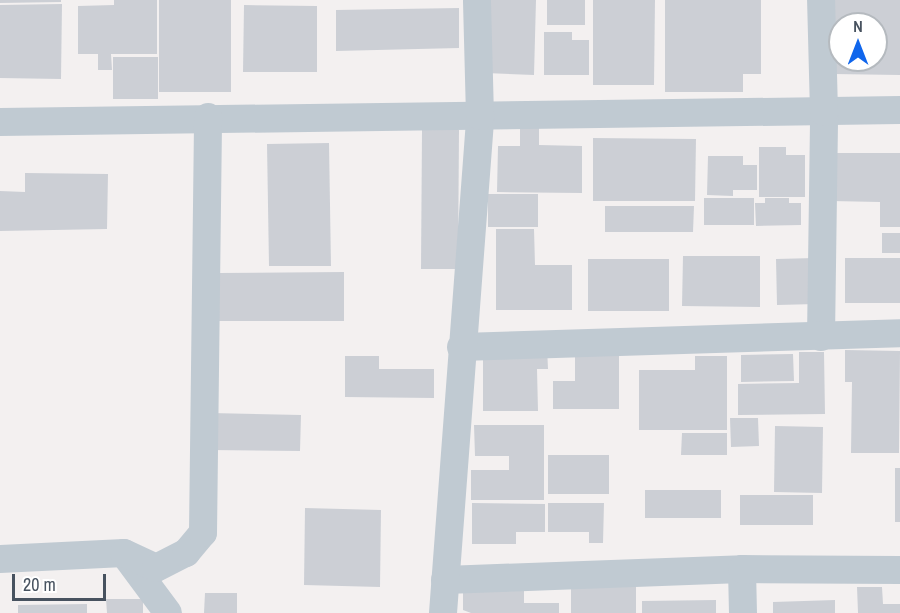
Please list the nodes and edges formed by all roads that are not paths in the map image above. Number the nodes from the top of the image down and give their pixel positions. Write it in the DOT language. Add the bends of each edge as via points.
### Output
graph roads {
  1 [pos="477,0"];
  2 [pos="821,0"];
  3 [pos="900,110"];
  4 [pos="824,112"];
  5 [pos="480,116"];
  6 [pos="208,117"];
  7 [pos="0,122"];
  8 [pos="900,333"];
  9 [pos="821,338"];
  10 [pos="461,347"];
  11 [pos="124,553"];
  12 [pos="0,560"];
  13 [pos="742,569"];
  14 [pos="900,570"];
  15 [pos="445,580"];
  16 [pos="168,613"];
  17 [pos="443,613"];
  18 [pos="743,613"];
  1 -- 5 [label="street"];
  2 -- 4 [label="street"];
  3 -- 4 [label="street"];
  4 -- 5 [label="street"];
  4 -- 9 [label="street"];
  5 -- 6 [label="street"];
  5 -- 10 [label="street"];
  6 -- 7 [label="street"];
  6 -- 11 [label="street" via="203,533 186,553 156,568"];
  8 -- 9 [label="street"];
  9 -- 10 [label="street"];
  10 -- 15 [label="street"];
  11 -- 12 [label="street"];
  11 -- 16 [label="street"];
  13 -- 14 [label="street"];
  13 -- 15 [label="street"];
  13 -- 18 [label="street"];
  15 -- 17 [label="street"];
}
